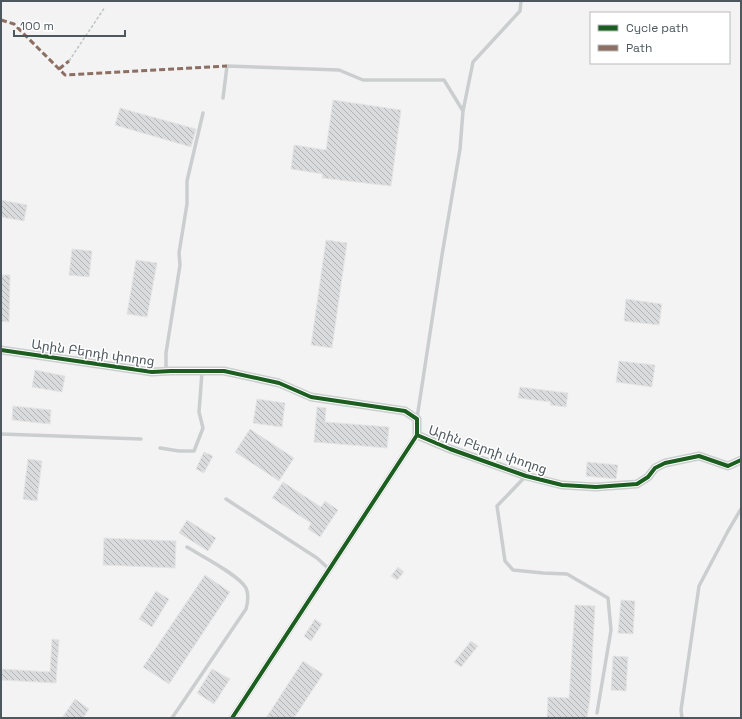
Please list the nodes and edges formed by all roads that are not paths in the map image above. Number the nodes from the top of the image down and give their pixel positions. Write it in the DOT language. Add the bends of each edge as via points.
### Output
graph roads {
  1 [pos="521,1"];
  2 [pos="223,98"];
  3 [pos="463,111"];
  4 [pos="203,113"];
  5 [pos="1,350"];
  6 [pos="166,371"];
  7 [pos="202,371"];
  8 [pos="416,419"];
  9 [pos="1,434"];
  10 [pos="417,435"];
  11 [pos="141,439"];
  12 [pos="160,448"];
  13 [pos="741,460"];
  14 [pos="526,476"];
  15 [pos="226,499"];
  16 [pos="741,509"];
  17 [pos="187,547"];
  18 [pos="329,569"];
  19 [pos="597,713"];
  20 [pos="172,718"];
  21 [pos="232,718"];
  22 [pos="682,718"];
  1 -- 3 [label="lane" via="520,11 473,62"];
  2 -- 3 [label="lane" via="228,66 339,70 363,80 444,80"];
  3 -- 8 [label="lane" via="460,149"];
  4 -- 6 [label="lane" via="187,181 187,204 166,353"];
  5 -- 6 [label="street, Արին Բերդի փողոց" via="152,372"];
  6 -- 7 [label="street, Արին Բերդի փողոց"];
  7 -- 8 [label="street, Արին Բերդի փողոց" via="224,371 257,377 311,396 405,411"];
  7 -- 12 [label="lane" via="199,412 203,428 194,451"];
  8 -- 10 [label="street, Արին Բերդի փողոց"];
  9 -- 11 [label="lane"];
  10 -- 14 [label="street, Արին Բերդի փողոց"];
  10 -- 18 [label="street"];
  13 -- 14 [label="street, Արին Բերդի փողոց" via="728,466 699,456 665,462 637,484 596,487 562,485"];
  14 -- 19 [label="lane" via="497,506 505,562 513,570 567,574 608,598 611,630"];
  15 -- 18 [label="lane"];
  16 -- 22 [label="lane" via="699,586 681,710"];
  17 -- 20 [label="lane" via="235,577 246,588 249,600 246,609"];
  18 -- 21 [label="street"];
}
